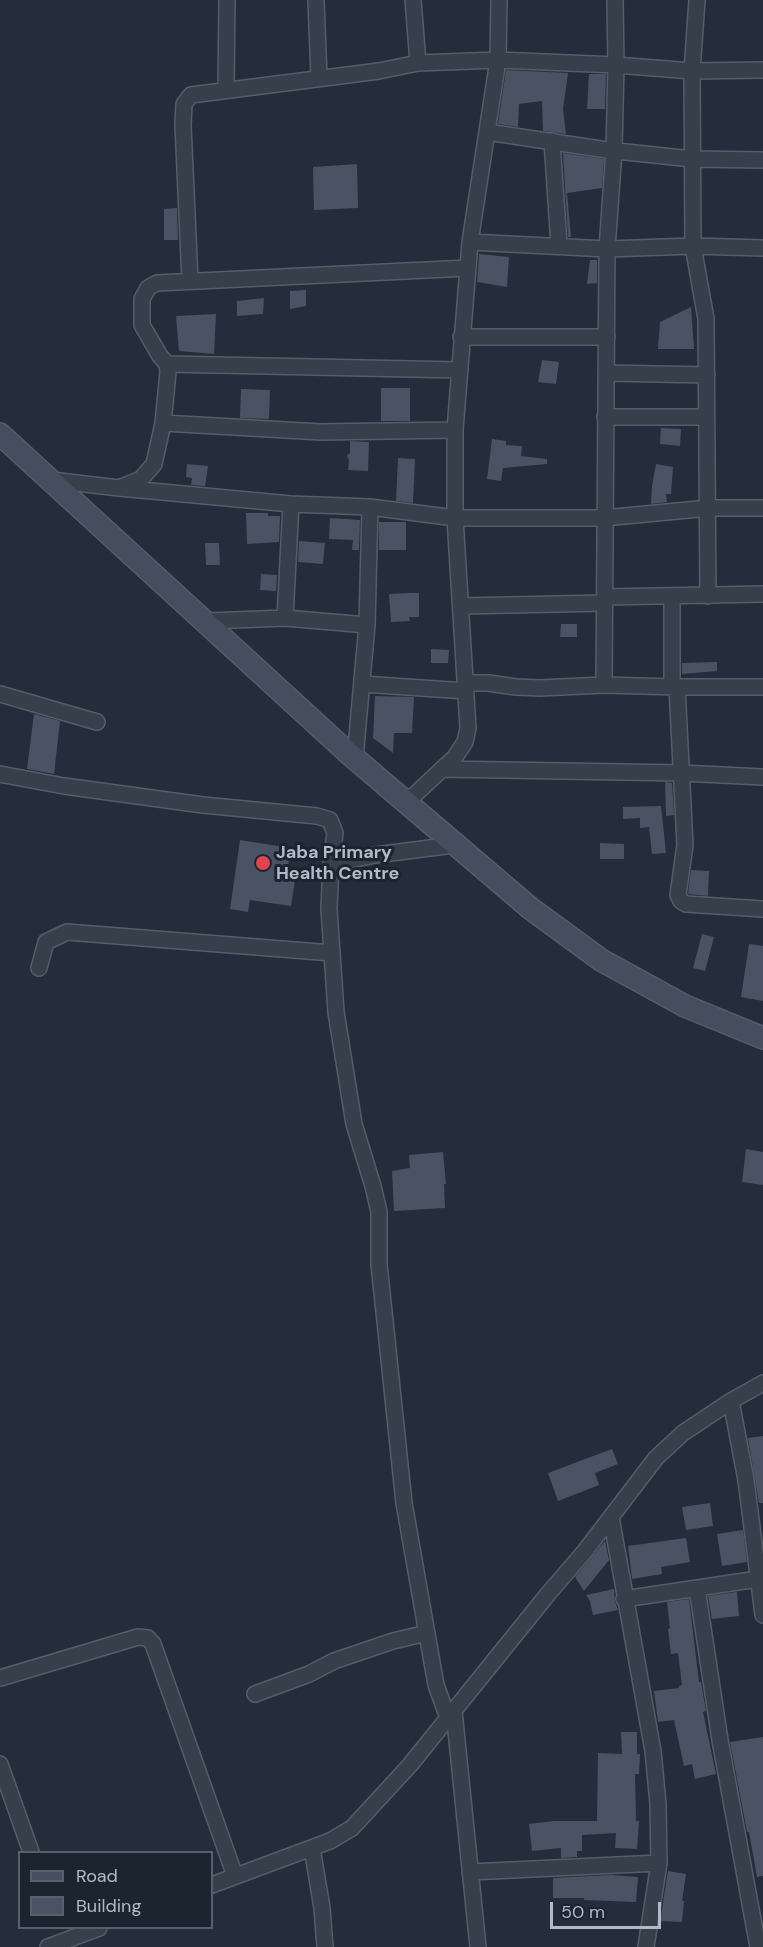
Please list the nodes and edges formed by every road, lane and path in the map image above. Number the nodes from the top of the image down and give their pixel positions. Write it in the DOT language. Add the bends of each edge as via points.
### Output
graph roads {
  1 [pos="227,0"];
  2 [pos="316,0"];
  3 [pos="413,0"];
  4 [pos="499,0"];
  5 [pos="615,0"];
  6 [pos="696,0"];
  7 [pos="498,60"];
  8 [pos="418,63"];
  9 [pos="616,65"];
  10 [pos="763,70"];
  11 [pos="692,71"];
  12 [pos="319,78"];
  13 [pos="226,90"];
  14 [pos="487,132"];
  15 [pos="552,141"];
  16 [pos="614,150"];
  17 [pos="692,159"];
  18 [pos="763,160"];
  19 [pos="470,242"];
  20 [pos="559,246"];
  21 [pos="693,246"];
  22 [pos="763,248"];
  23 [pos="608,249"];
  24 [pos="468,268"];
  25 [pos="190,281"];
  26 [pos="461,337"];
  27 [pos="606,337"];
  28 [pos="167,364"];
  29 [pos="460,370"];
  30 [pos="606,372"];
  31 [pos="707,375"];
  32 [pos="606,417"];
  33 [pos="707,417"];
  34 [pos="163,423"];
  35 [pos="455,429"];
  36 [pos="0,434"];
  37 [pos="51,480"];
  38 [pos="119,488"];
  39 [pos="291,504"];
  40 [pos="370,507"];
  41 [pos="709,508"];
  42 [pos="763,508"];
  43 [pos="455,518"];
  44 [pos="604,518"];
  45 [pos="763,594"];
  46 [pos="672,596"];
  47 [pos="708,596"];
  48 [pos="605,600"];
  49 [pos="461,606"];
  50 [pos="285,618"];
  51 [pos="207,621"];
  52 [pos="367,626"];
  53 [pos="362,684"];
  54 [pos="604,685"];
  55 [pos="465,687"];
  56 [pos="675,687"];
  57 [pos="763,687"];
  58 [pos="0,694"];
  59 [pos="97,722"];
  60 [pos="355,758"];
  61 [pos="442,769"];
  62 [pos="682,773"];
  63 [pos="0,774"];
  64 [pos="763,777"];
  65 [pos="407,802"];
  66 [pos="454,844"];
  67 [pos="331,864"];
  68 [pos="763,909"];
  69 [pos="332,953"];
  70 [pos="39,968"];
  71 [pos="763,1038"];
  72 [pos="763,1383"];
  73 [pos="731,1401"];
  74 [pos="611,1517"];
  75 [pos="758,1579"];
  76 [pos="697,1588"];
  77 [pos="624,1599"];
  78 [pos="763,1608"];
  79 [pos="427,1633"];
  80 [pos="0,1678"];
  81 [pos="255,1694"];
  82 [pos="451,1714"];
  83 [pos="0,1764"];
  84 [pos="312,1848"];
  85 [pos="31,1851"];
  86 [pos="659,1863"];
  87 [pos="470,1872"];
  88 [pos="236,1876"];
  89 [pos="213,1884"];
  90 [pos="95,1929"];
  91 [pos="56,1939"];
  92 [pos="325,1947"];
  93 [pos="478,1947"];
  94 [pos="646,1947"];
  95 [pos="758,1947"];
  1 -- 13 [label="street"];
  2 -- 12 [label="street"];
  3 -- 8 [label="street"];
  4 -- 7 [label="street"];
  5 -- 9 [label="street"];
  6 -- 11 [label="street"];
  7 -- 8 [label="street"];
  7 -- 9 [label="street"];
  7 -- 14 [label="street"];
  8 -- 12 [label="street"];
  9 -- 11 [label="street"];
  9 -- 16 [label="street"];
  10 -- 11 [label="street"];
  11 -- 17 [label="street"];
  12 -- 13 [label="street"];
  13 -- 25 [label="street" via="191,95 184,104"];
  14 -- 15 [label="street"];
  14 -- 19 [label="street"];
  15 -- 16 [label="street"];
  15 -- 20 [label="street"];
  16 -- 17 [label="street"];
  16 -- 23 [label="street"];
  17 -- 18 [label="street"];
  17 -- 21 [label="street"];
  19 -- 20 [label="street"];
  19 -- 24 [label="street"];
  20 -- 23 [label="street"];
  21 -- 22 [label="street"];
  21 -- 23 [label="street"];
  21 -- 31 [label="street" via="706,319"];
  23 -- 27 [label="street"];
  24 -- 25 [label="street"];
  24 -- 26 [label="street"];
  25 -- 28 [label="street" via="158,283 148,288 142,299 142,325"];
  26 -- 27 [label="street"];
  26 -- 29 [label="street"];
  27 -- 30 [label="street"];
  28 -- 29 [label="street"];
  28 -- 34 [label="street"];
  29 -- 35 [label="street"];
  30 -- 31 [label="street"];
  30 -- 32 [label="street"];
  31 -- 33 [label="street"];
  32 -- 33 [label="street"];
  32 -- 44 [label="street"];
  33 -- 41 [label="street"];
  34 -- 35 [label="street" via="321,432"];
  34 -- 38 [label="street" via="154,464 141,478"];
  35 -- 43 [label="street"];
  36 -- 37 [label="main road"];
  37 -- 38 [label="street"];
  37 -- 51 [label="main road"];
  38 -- 39 [label="street"];
  39 -- 40 [label="street"];
  39 -- 50 [label="street"];
  40 -- 43 [label="street"];
  40 -- 52 [label="street"];
  41 -- 42 [label="street"];
  41 -- 44 [label="street"];
  41 -- 47 [label="street"];
  43 -- 44 [label="street"];
  43 -- 49 [label="street"];
  44 -- 48 [label="street"];
  45 -- 47 [label="street"];
  46 -- 47 [label="street"];
  46 -- 48 [label="street"];
  46 -- 56 [label="street"];
  48 -- 49 [label="street"];
  48 -- 54 [label="street"];
  49 -- 55 [label="street"];
  50 -- 51 [label="street"];
  50 -- 52 [label="street"];
  51 -- 60 [label="main road"];
  52 -- 53 [label="street"];
  53 -- 55 [label="street"];
  53 -- 60 [label="street"];
  54 -- 55 [label="street" via="540,688 488,683"];
  54 -- 56 [label="street"];
  55 -- 61 [label="street" via="465,742"];
  56 -- 57 [label="street"];
  56 -- 62 [label="street"];
  58 -- 59 [label="street"];
  60 -- 65 [label="main road"];
  61 -- 62 [label="street"];
  61 -- 65 [label="street"];
  62 -- 64 [label="street"];
  62 -- 68 [label="street" via="686,845 678,895 681,901"];
  63 -- 67 [label="street" via="191,803 317,816 330,820 335,833"];
  65 -- 66 [label="main road"];
  66 -- 67 [label="street"];
  66 -- 71 [label="main road" via="530,909 601,960 686,1006"];
  67 -- 69 [label="street"];
  69 -- 70 [label="street" via="67,932 46,942"];
  69 -- 79 [label="street" via="336,1012 354,1124 379,1212 379,1264 403,1492"];
  72 -- 73 [label="street"];
  73 -- 74 [label="street" via="683,1433 656,1458"];
  73 -- 75 [label="street"];
  74 -- 77 [label="street"];
  74 -- 82 [label="street"];
  75 -- 76 [label="street"];
  75 -- 78 [label="street"];
  76 -- 77 [label="street"];
  76 -- 95 [label="street"];
  77 -- 86 [label="street" via="653,1751"];
  79 -- 81 [label="street" via="334,1661"];
  79 -- 82 [label="street" via="436,1685"];
  80 -- 88 [label="street" via="138,1637 148,1638"];
  82 -- 84 [label="street" via="352,1828"];
  82 -- 87 [label="street"];
  83 -- 85 [label="street"];
  84 -- 88 [label="street"];
  84 -- 92 [label="street"];
  86 -- 87 [label="street"];
  86 -- 94 [label="street"];
  87 -- 93 [label="street"];
  88 -- 89 [label="street"];
  90 -- 91 [label="street"];
}
